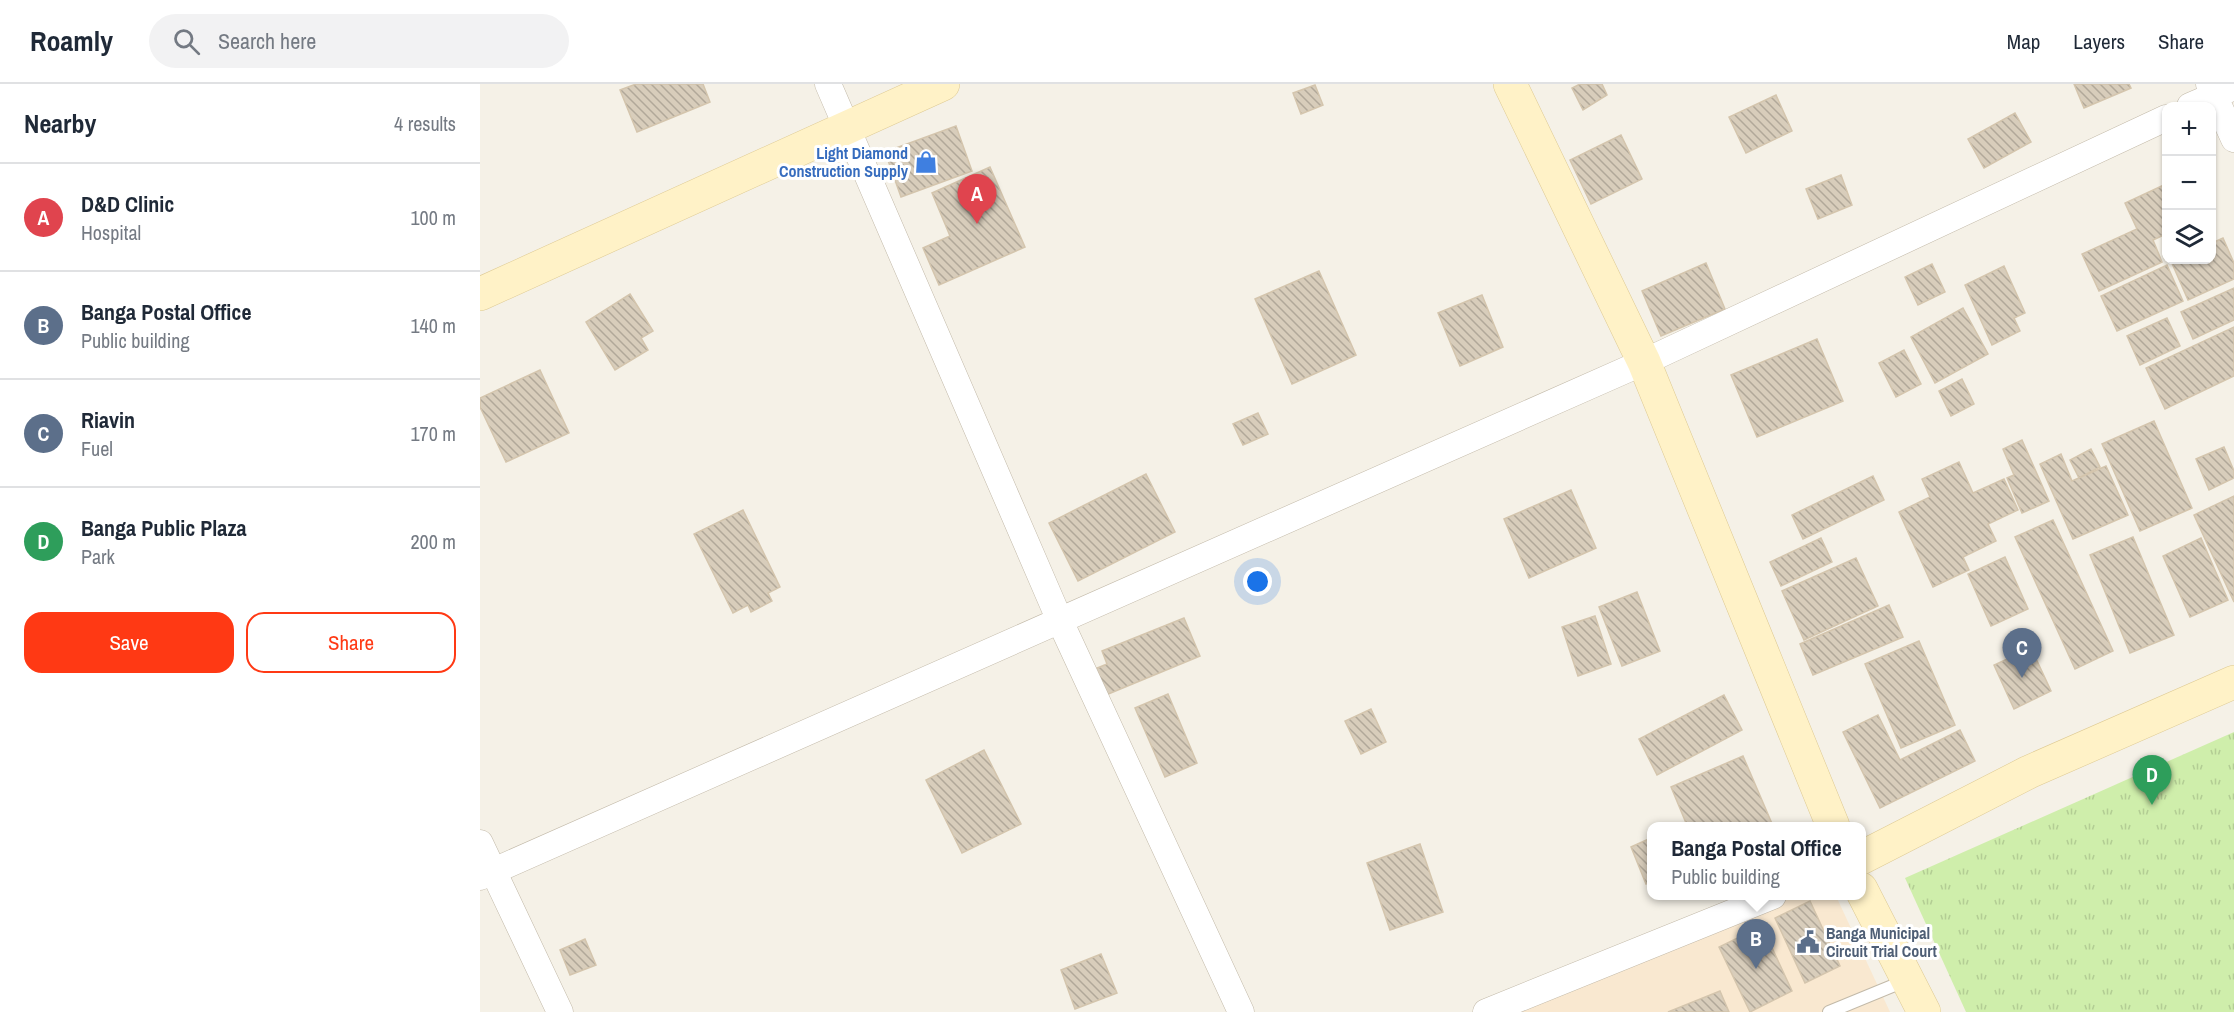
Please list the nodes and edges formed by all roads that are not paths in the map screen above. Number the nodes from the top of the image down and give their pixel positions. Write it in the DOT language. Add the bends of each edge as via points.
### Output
graph roads {
  1 [pos="828,84"];
  2 [pos="943,84"];
  3 [pos="1510,84"];
  4 [pos="2219,89"];
  5 [pos="2197,102"];
  6 [pos="2162,120"];
  7 [pos="847,129"];
  8 [pos="2234,139"];
  9 [pos="480,294"];
  10 [pos="1644,362"];
  11 [pos="1060,621"];
  12 [pos="2234,682"];
  13 [pos="1831,822"];
  14 [pos="480,843"];
  15 [pos="1866,855"];
  16 [pos="487,874"];
  17 [pos="1866,898"];
  18 [pos="1763,900"];
  19 [pos="1909,979"];
  20 [pos="560,1012"];
  21 [pos="1241,1012"];
  22 [pos="1486,1012"];
  23 [pos="1829,1012"];
  24 [pos="1924,1012"];
  1 -- 7 [label="street"];
  2 -- 7 [label="main road"];
  3 -- 10 [label="main road"];
  4 -- 5 [label="street"];
  4 -- 8 [label="street"];
  6 -- 10 [label="street"];
  7 -- 9 [label="main road"];
  7 -- 11 [label="street"];
  10 -- 11 [label="street"];
  10 -- 13 [label="main road"];
  11 -- 16 [label="street"];
  11 -- 21 [label="street"];
  12 -- 15 [label="main road" via="2029,772"];
  14 -- 16 [label="street"];
  16 -- 20 [label="street"];
  17 -- 19 [label="main road"];
  18 -- 22 [label="street"];
  19 -- 23 [label="lane"];
  19 -- 24 [label="main road"];
}
